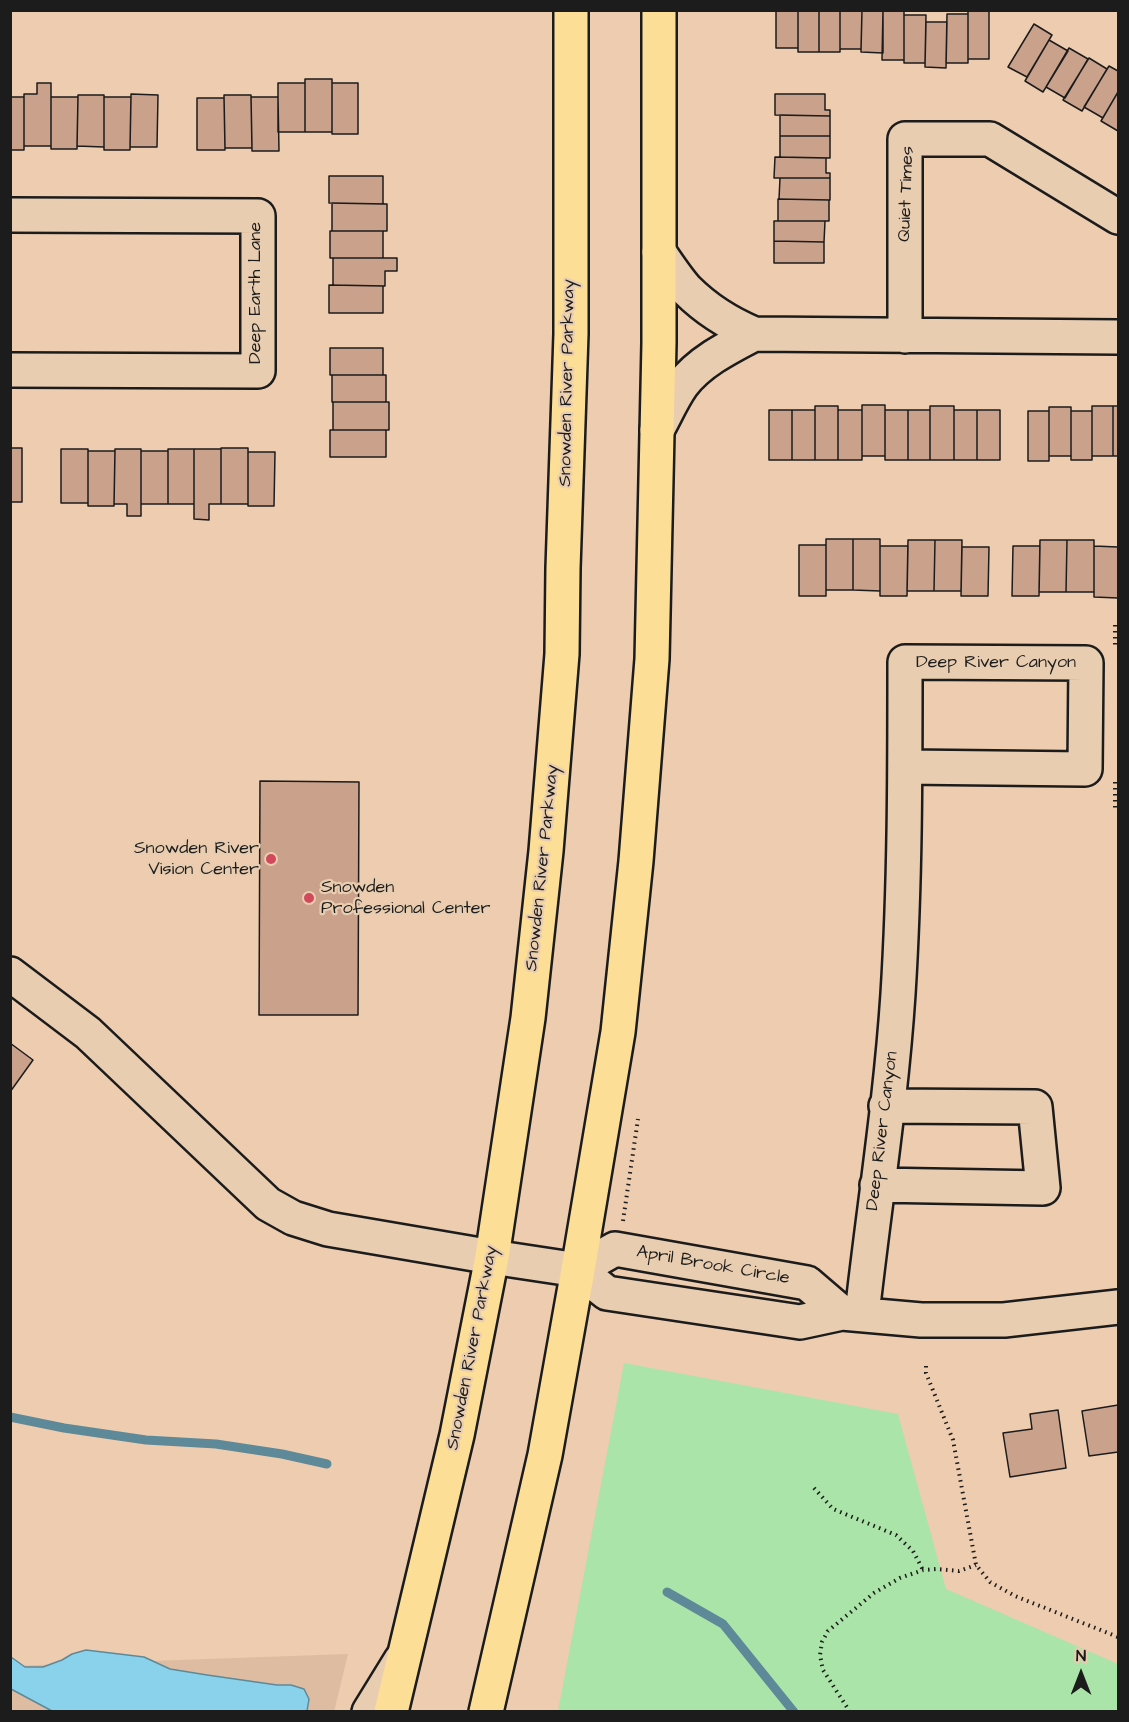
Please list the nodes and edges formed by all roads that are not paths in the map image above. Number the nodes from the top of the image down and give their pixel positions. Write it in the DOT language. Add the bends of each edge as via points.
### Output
graph roads {
  1 [pos="571,10"];
  2 [pos="659,10"];
  3 [pos="10,215"];
  4 [pos="1119,217"];
  5 [pos="659,252"];
  6 [pos="754,334"];
  7 [pos="905,336"];
  8 [pos="1119,337"];
  9 [pos="10,370"];
  10 [pos="657,430"];
  11 [pos="905,767"];
  12 [pos="10,974"];
  13 [pos="886,1106"];
  14 [pos="877,1185"];
  15 [pos="492,1257"];
  16 [pos="579,1270"];
  17 [pos="1119,1307"];
  18 [pos="852,1313"];
  19 [pos="405,1654"];
  20 [pos="369,1712"];
  21 [pos="391,1712"];
  22 [pos="486,1712"];
  1 -- 15 [label="main road, Snowden River Parkway" via="571,334 562,654 528,1018"];
  2 -- 5 [label="main road"];
  3 -- 9 [label="street, Deep Earth Lane" via="258,216 258,370"];
  4 -- 7 [label="street, Quiet Times" via="990,139 905,139"];
  5 -- 6 [label="street" via="686,289 707,308"];
  5 -- 10 [label="main road"];
  6 -- 7 [label="street"];
  6 -- 10 [label="street" via="688,379"];
  7 -- 8 [label="street"];
  10 -- 16 [label="main road" via="651,659 636,861 618,1032"];
  11 -- 11 [label="street, Deep River Canyon" via="905,662 1086,663 1085,769"];
  11 -- 13 [label="street, Deep River Canyon" via="898,995"];
  12 -- 15 [label="street" via="88,1033 267,1204 293,1218 328,1229"];
  13 -- 14 [label="street, Deep River Canyon"];
  13 -- 14 [label="street" via="1035,1107 1043,1188"];
  14 -- 18 [label="street, Deep River Canyon"];
  15 -- 16 [label="street"];
  15 -- 19 [label="main road, Snowden River Parkway" via="456,1436"];
  16 -- 18 [label="street" via="607,1293 800,1322"];
  16 -- 18 [label="street, April Brook Circle" via="615,1249 807,1282"];
  16 -- 22 [label="main road" via="545,1455"];
  17 -- 18 [label="street" via="1004,1320 921,1320"];
  19 -- 20 [label="street"];
  19 -- 21 [label="main road, Snowden River Parkway"];
}
